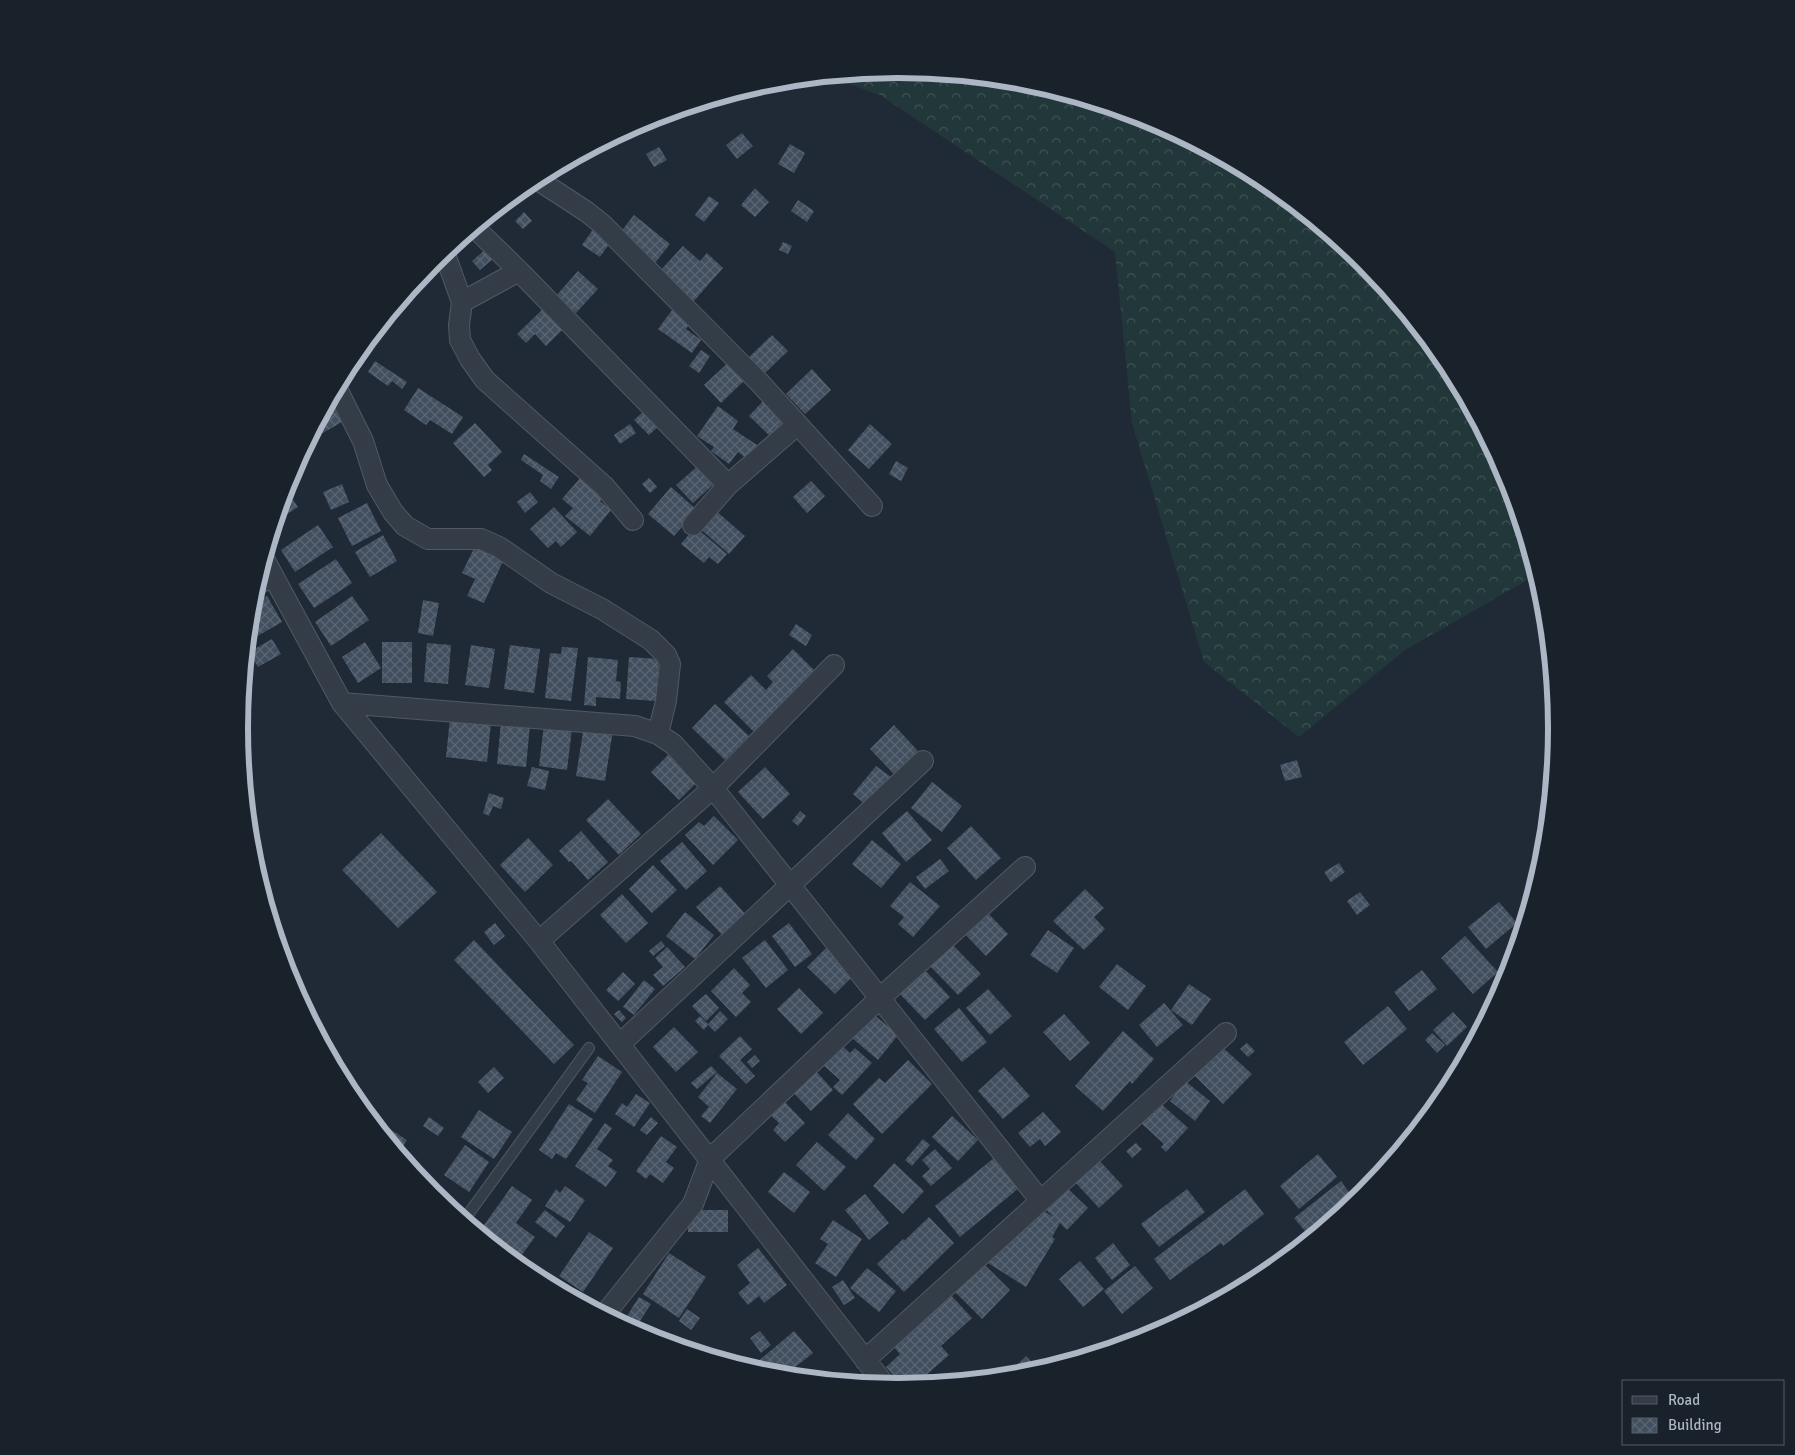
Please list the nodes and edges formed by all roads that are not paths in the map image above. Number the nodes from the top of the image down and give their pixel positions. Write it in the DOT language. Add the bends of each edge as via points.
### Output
graph roads {
  1 [pos="543,183"];
  2 [pos="478,231"];
  3 [pos="447,260"];
  4 [pos="519,271"];
  5 [pos="462,302"];
  6 [pos="339,395"];
  7 [pos="797,425"];
  8 [pos="728,485"];
  9 [pos="872,506"];
  10 [pos="633,520"];
  11 [pos="693,525"];
  12 [pos="266,576"];
  13 [pos="834,665"];
  14 [pos="342,703"];
  15 [pos="658,734"];
  16 [pos="923,761"];
  17 [pos="712,788"];
  18 [pos="1025,867"];
  19 [pos="790,886"];
  20 [pos="539,941"];
  21 [pos="879,999"];
  22 [pos="1226,1033"];
  23 [pos="620,1044"];
  24 [pos="589,1048"];
  25 [pos="710,1159"];
  26 [pos="1040,1200"];
  27 [pos="468,1215"];
  28 [pos="609,1309"];
  29 [pos="865,1360"];
  30 [pos="879,1377"];
  1 -- 7 [label="street" via="602,224 759,382"];
  2 -- 4 [label="street"];
  3 -- 5 [label="street"];
  4 -- 5 [label="street"];
  4 -- 8 [label="street"];
  5 -- 10 [label="street" via="460,340 470,360 486,380 604,486"];
  6 -- 15 [label="street" via="363,441 377,485 405,526 428,538 481,539 499,547 551,583 602,609 651,640 666,655 670,664"];
  7 -- 8 [label="street"];
  7 -- 9 [label="street"];
  8 -- 11 [label="street"];
  12 -- 14 [label="street"];
  13 -- 17 [label="street"];
  14 -- 15 [label="street" via="635,726"];
  14 -- 20 [label="street"];
  15 -- 17 [label="street" via="673,744"];
  16 -- 19 [label="street"];
  17 -- 19 [label="street"];
  17 -- 20 [label="street"];
  18 -- 21 [label="street"];
  19 -- 21 [label="street"];
  19 -- 23 [label="street"];
  20 -- 23 [label="street"];
  21 -- 25 [label="street"];
  21 -- 26 [label="street"];
  22 -- 26 [label="street"];
  23 -- 25 [label="street"];
  24 -- 27 [label="lane"];
  25 -- 28 [label="street" via="693,1204"];
  25 -- 29 [label="street"];
  26 -- 29 [label="street"];
  29 -- 30 [label="street"];
}
